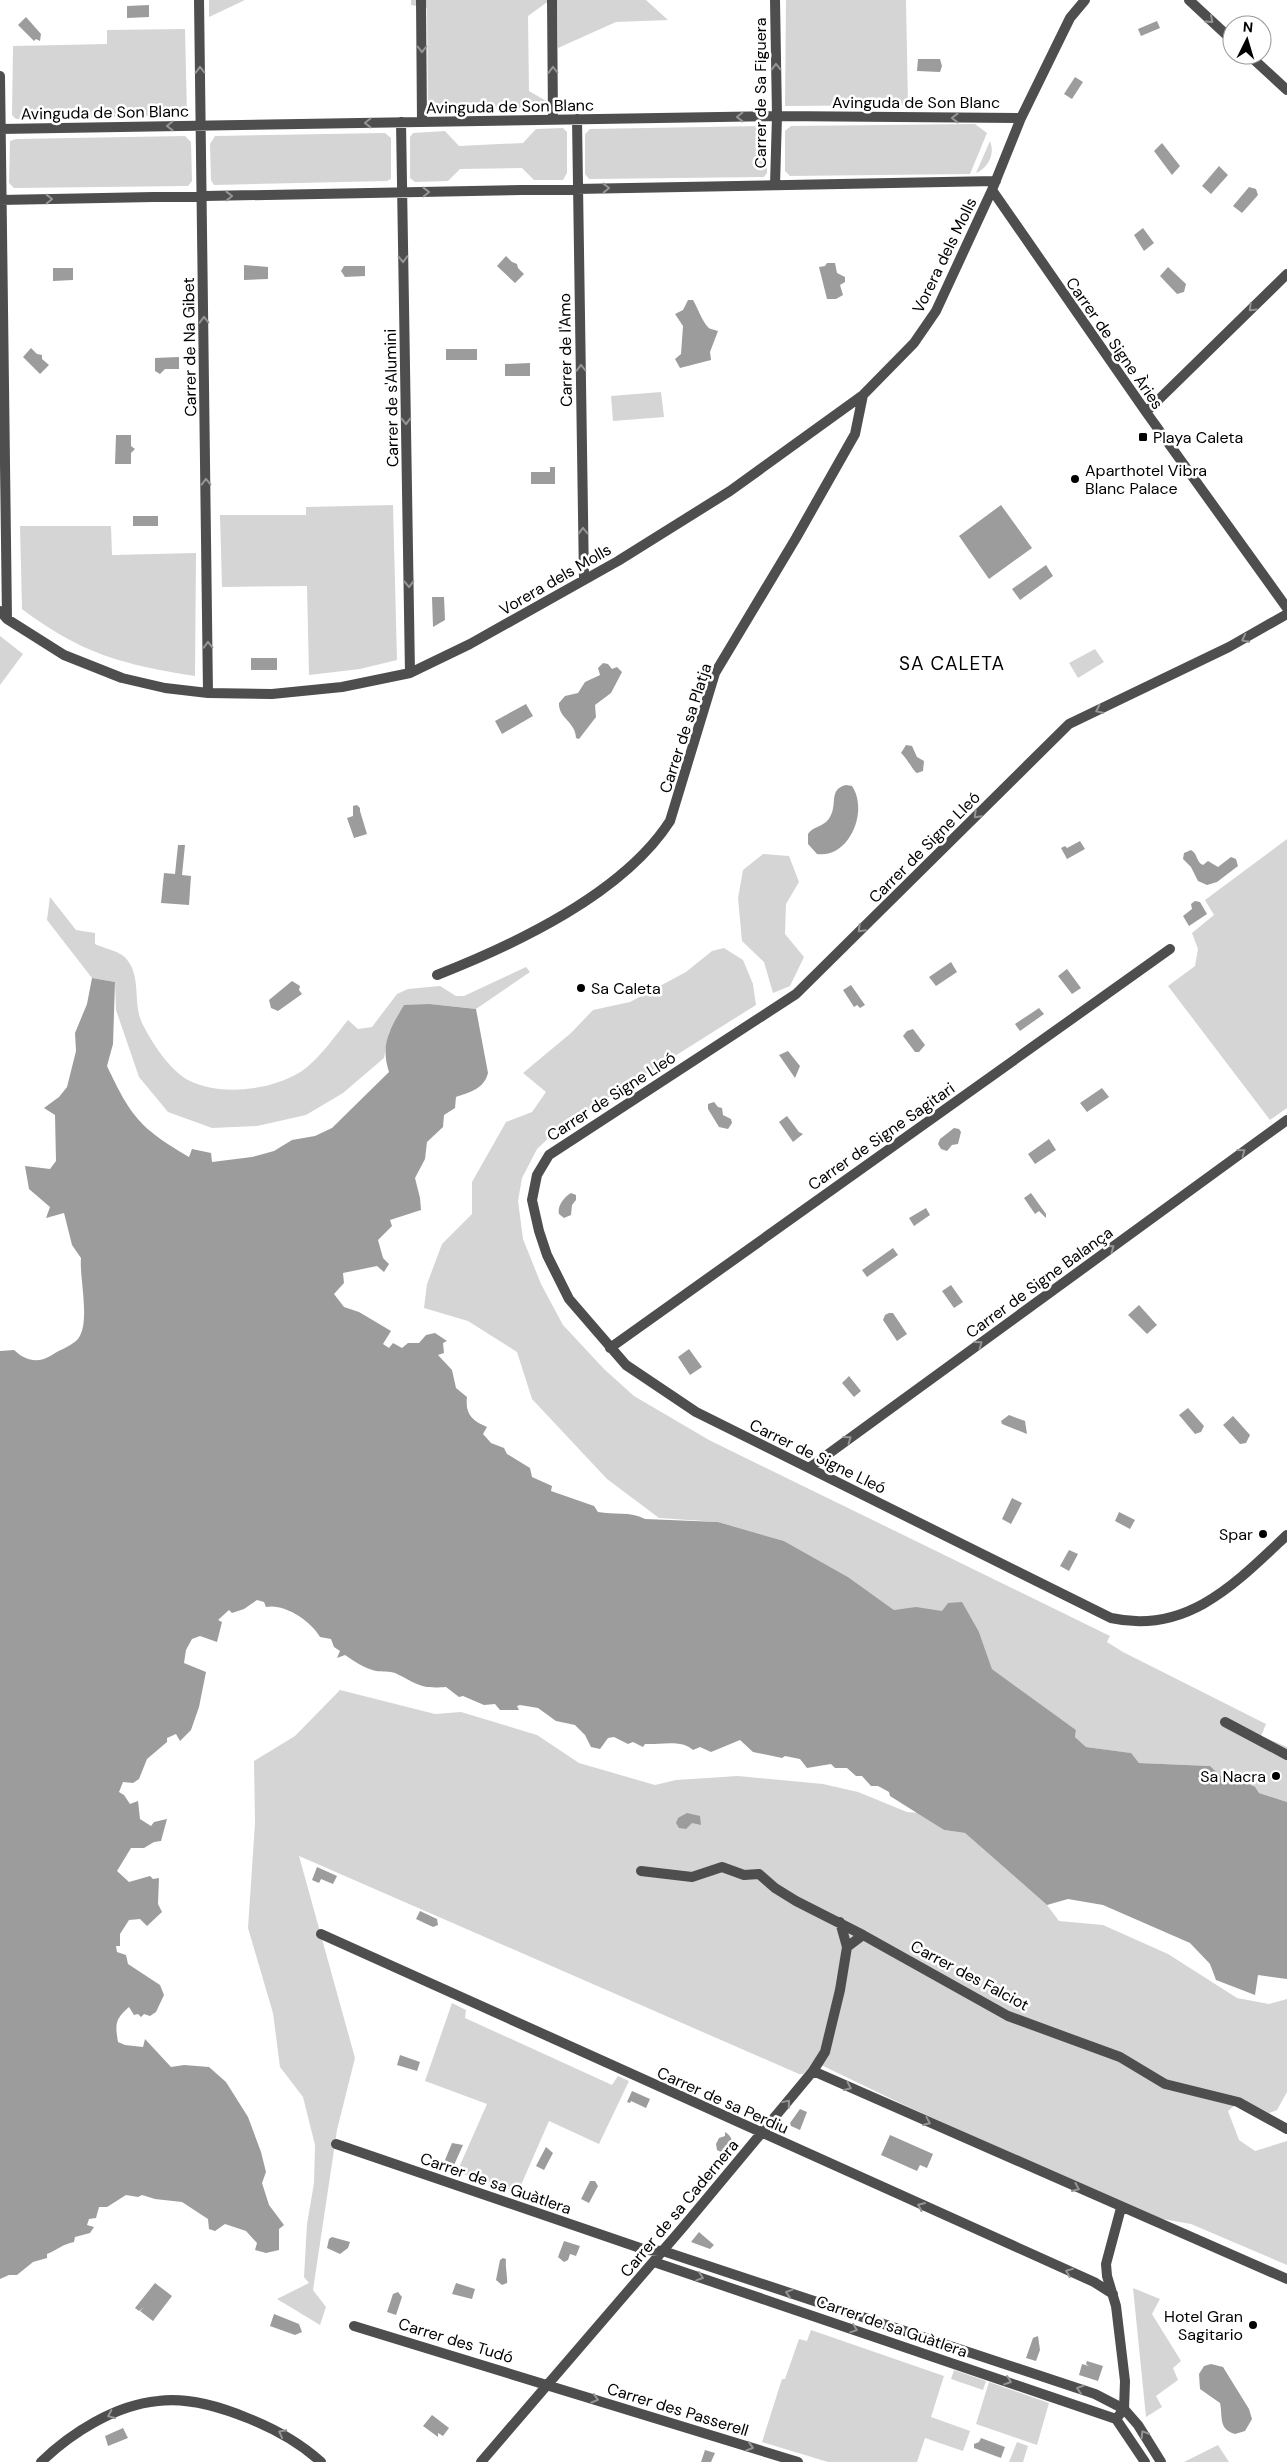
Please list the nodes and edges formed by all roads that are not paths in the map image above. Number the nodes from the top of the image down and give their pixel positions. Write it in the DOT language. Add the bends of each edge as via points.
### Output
graph roads {
  1 [pos="199,0"];
  2 [pos="421,0"];
  3 [pos="552,0"];
  4 [pos="775,0"];
  5 [pos="1085,0"];
  6 [pos="1189,0"];
  7 [pos="1222,31"];
  8 [pos="1260,65"];
  9 [pos="0,76"];
  10 [pos="1287,90"];
  11 [pos="777,116"];
  12 [pos="1021,118"];
  13 [pos="554,119"];
  14 [pos="577,119"];
  15 [pos="401,122"];
  16 [pos="422,122"];
  17 [pos="201,126"];
  18 [pos="0,129"];
  19 [pos="994,185"];
  20 [pos="774,186"];
  21 [pos="578,189"];
  22 [pos="402,192"];
  23 [pos="202,196"];
  24 [pos="1,200"];
  25 [pos="1287,274"];
  26 [pos="863,395"];
  27 [pos="1146,412"];
  28 [pos="584,580"];
  29 [pos="1287,608"];
  30 [pos="1287,614"];
  31 [pos="4,615"];
  32 [pos="410,673"];
  33 [pos="208,693"];
  34 [pos="1170,949"];
  35 [pos="437,975"];
  36 [pos="1287,1120"];
  37 [pos="610,1348"];
  38 [pos="809,1468"];
  39 [pos="1287,1535"];
  40 [pos="1225,1722"];
  41 [pos="1287,1755"];
  42 [pos="641,1871"];
  43 [pos="840,1922"];
  44 [pos="321,1934"];
  45 [pos="863,1935"];
  46 [pos="847,1947"];
  47 [pos="813,2072"];
  48 [pos="1287,2129"];
  49 [pos="762,2134"];
  50 [pos="336,2144"];
  51 [pos="1121,2208"];
  52 [pos="646,2250"];
  53 [pos="663,2251"];
  54 [pos="654,2262"];
  55 [pos="1287,2280"];
  56 [pos="1112,2294"];
  57 [pos="354,2326"];
  58 [pos="549,2384"];
  59 [pos="1124,2409"];
  60 [pos="1116,2419"];
  61 [pos="41,2462"];
  62 [pos="321,2462"];
  63 [pos="481,2462"];
  64 [pos="798,2462"];
  65 [pos="1145,2462"];
  66 [pos="1161,2462"];
  17 -- 1 [label="street, Carrer de Na Gibet, one-way"];
  2 -- 16 [label="street, one-way"];
  13 -- 3 [label="street, one-way"];
  11 -- 4 [label="street, Carrer de Sa Figuera, one-way"];
  5 -- 12 [label="street, Vorera dels Molls" via="1070,18"];
  6 -- 7 [label="street, one-way"];
  8 -- 10 [label="street"];
  9 -- 18 [label="street"];
  12 -- 11 [label="street, Avinguda de Son Blanc, one-way"];
  11 -- 14 [label="street, Avinguda de Son Blanc, one-way"];
  11 -- 20 [label="street, Carrer de Sa Figuera"];
  12 -- 19 [label="street, Vorera dels Molls"];
  13 -- 14 [label="street, Avinguda de Son Blanc"];
  13 -- 16 [label="street, Avinguda de Son Blanc"];
  14 -- 21 [label="street, Carrer de l'Amo"];
  15 -- 16 [label="street, Avinguda de Son Blanc"];
  15 -- 17 [label="street, Avinguda de Son Blanc, one-way"];
  15 -- 22 [label="street, Carrer de s'Alumini"];
  17 -- 18 [label="street, Avinguda de Son Blanc, one-way"];
  17 -- 23 [label="street, Carrer de Na Gibet"];
  18 -- 24 [label="street"];
  19 -- 20 [label="street"];
  19 -- 26 [label="street, Vorera dels Molls" via="936,311 903,356"];
  19 -- 27 [label="street, Carrer de Signe Àries"];
  21 -- 20 [label="street, one-way"];
  22 -- 21 [label="street, one-way"];
  28 -- 21 [label="street, Carrer de l'Amo, one-way"];
  23 -- 22 [label="street, one-way"];
  22 -- 32 [label="street, Carrer de s'Alumini, one-way"];
  24 -- 23 [label="street, one-way"];
  33 -- 23 [label="street, Carrer de Na Gibet, one-way"];
  24 -- 31 [label="street"];
  25 -- 27 [label="street, one-way"];
  26 -- 28 [label="street, Vorera dels Molls" via="730,491"];
  26 -- 35 [label="street, Carrer de sa Platja" via="855,434 715,673 670,821 658,840 625,871 547,924 518,941"];
  27 -- 29 [label="street, Carrer de Signe Àries"];
  28 -- 32 [label="street, Vorera dels Molls" via="470,644"];
  30 -- 37 [label="street, Carrer de Signe Lleó, one-way" via="1229,647 1069,724 796,994 549,1155 537,1175 532,1200 539,1231 569,1299"];
  31 -- 33 [label="street, Vorera dels Molls" via="64,655 122,678"];
  32 -- 33 [label="street, Vorera dels Molls" via="342,687 281,694"];
  34 -- 37 [label="street, Carrer de Signe Sagitari"];
  38 -- 36 [label="street, Carrer de Signe Balança, one-way"];
  37 -- 38 [label="street, Carrer de Signe Lleó" via="626,1365 696,1412"];
  38 -- 39 [label="street, Carrer de Signe Lleó" via="1097,1611 1124,1621 1166,1620 1202,1606 1249,1571"];
  40 -- 41 [label="street"];
  42 -- 43 [label="street, Carrer des Falciot" via="692,1877 722,1867 744,1875 759,1874 775,1888"];
  43 -- 45 [label="street, Carrer des Falciot"];
  43 -- 46 [label="street, Carrer de sa Cadernera"];
  44 -- 49 [label="street, Carrer de sa Perdiu"];
  45 -- 46 [label="street"];
  45 -- 48 [label="street, Carrer des Falciot" via="1008,2016 1120,2057 1164,2084 1238,2102"];
  46 -- 47 [label="street, Carrer de sa Cadernera" via="825,2052"];
  49 -- 47 [label="street, Carrer de sa Cadernera, one-way"];
  47 -- 51 [label="street, one-way"];
  49 -- 53 [label="street, Carrer de sa Cadernera"];
  56 -- 49 [label="street, Carrer de sa Perdiu, one-way" via="1094,2282"];
  50 -- 52 [label="street, Carrer de sa Guàtlera"];
  51 -- 55 [label="street"];
  51 -- 56 [label="street" via="1106,2264"];
  52 -- 53 [label="street, Carrer de sa Guàtlera"];
  52 -- 54 [label="street"];
  53 -- 54 [label="street, Carrer de sa Cadernera"];
  59 -- 53 [label="street, Carrer de sa Guàtlera, one-way" via="1095,2394"];
  54 -- 58 [label="street, Carrer de sa Cadernera"];
  54 -- 60 [label="street, Carrer de sa Guàtlera, one-way"];
  56 -- 59 [label="street" via="1125,2381"];
  57 -- 58 [label="street, Carrer des Tudó"];
  58 -- 63 [label="street, Carrer de sa Cadernera"];
  58 -- 64 [label="street, Carrer des Passerell, one-way"];
  59 -- 60 [label="street"];
  66 -- 59 [label="street, one-way"];
  60 -- 65 [label="street"];
  62 -- 61 [label="street, one-way" via="284,2433 224,2408 186,2401 157,2401 125,2409 93,2424"];
}
